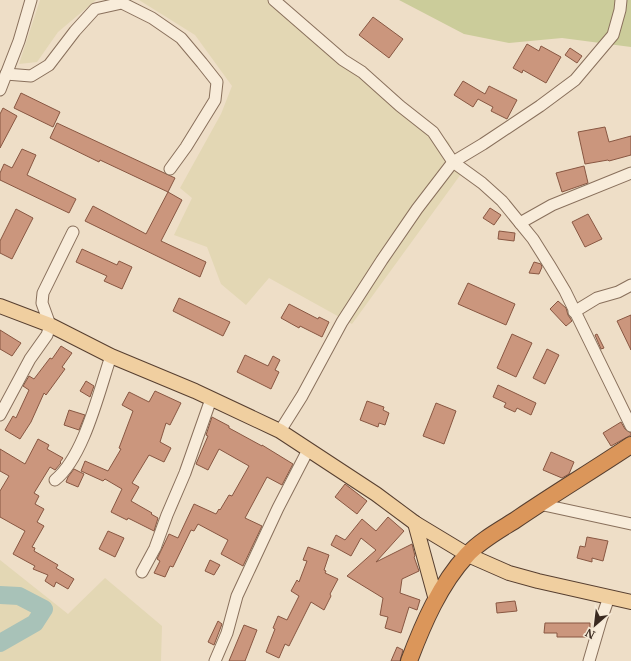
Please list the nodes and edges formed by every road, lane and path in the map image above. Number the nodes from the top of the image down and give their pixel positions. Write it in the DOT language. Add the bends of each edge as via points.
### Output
graph roads {
  1 [pos="31,0"];
  2 [pos="274,0"];
  3 [pos="621,0"];
  4 [pos="6,74"];
  5 [pos="0,90"];
  6 [pos="453,162"];
  7 [pos="170,169"];
  8 [pos="631,173"];
  9 [pos="520,223"];
  10 [pos="73,232"];
  11 [pos="631,285"];
  12 [pos="0,306"];
  13 [pos="574,312"];
  14 [pos="50,325"];
  15 [pos="111,356"];
  16 [pos="211,399"];
  17 [pos="0,415"];
  18 [pos="631,426"];
  19 [pos="280,431"];
  20 [pos="631,445"];
  21 [pos="308,450"];
  22 [pos="55,480"];
  23 [pos="539,504"];
  24 [pos="415,523"];
  25 [pos="631,524"];
  26 [pos="468,555"];
  27 [pos="142,572"];
  28 [pos="609,597"];
  29 [pos="436,600"];
  30 [pos="631,602"];
  31 [pos="215,661"];
  32 [pos="409,661"];
  33 [pos="589,661"];
  1 -- 4 [label="street"];
  2 -- 6 [label="street" via="338,56 362,72 433,132"];
  3 -- 6 [label="street" via="613,35 575,80 540,106"];
  4 -- 5 [label="street"];
  4 -- 7 [label="street" via="32,76 49,65 95,9 122,3 152,18 181,38 217,82 215,100"];
  6 -- 9 [label="street" via="502,201"];
  6 -- 19 [label="street" via="374,272 342,322"];
  8 -- 9 [label="street" via="552,205"];
  9 -- 13 [label="street" via="550,266"];
  10 -- 14 [label="street" via="43,293 42,303"];
  11 -- 13 [label="street" via="597,298"];
  12 -- 14 [label="main road"];
  13 -- 18 [label="street"];
  14 -- 15 [label="main road"];
  14 -- 17 [label="street" via="47,335 30,359"];
  15 -- 16 [label="main road"];
  15 -- 22 [label="street" via="88,428 63,473"];
  16 -- 19 [label="main road"];
  16 -- 27 [label="street" via="186,473 155,548"];
  19 -- 21 [label="main road"];
  20 -- 23 [label="highway"];
  21 -- 24 [label="main road"];
  21 -- 31 [label="street" via="237,596 227,633"];
  23 -- 25 [label="street"];
  23 -- 26 [label="highway" via="484,541"];
  24 -- 26 [label="main road"];
  24 -- 29 [label="main road"];
  26 -- 28 [label="main road" via="509,573"];
  26 -- 29 [label="highway"];
  28 -- 30 [label="main road"];
  28 -- 33 [label="street"];
  29 -- 32 [label="highway"];
}
